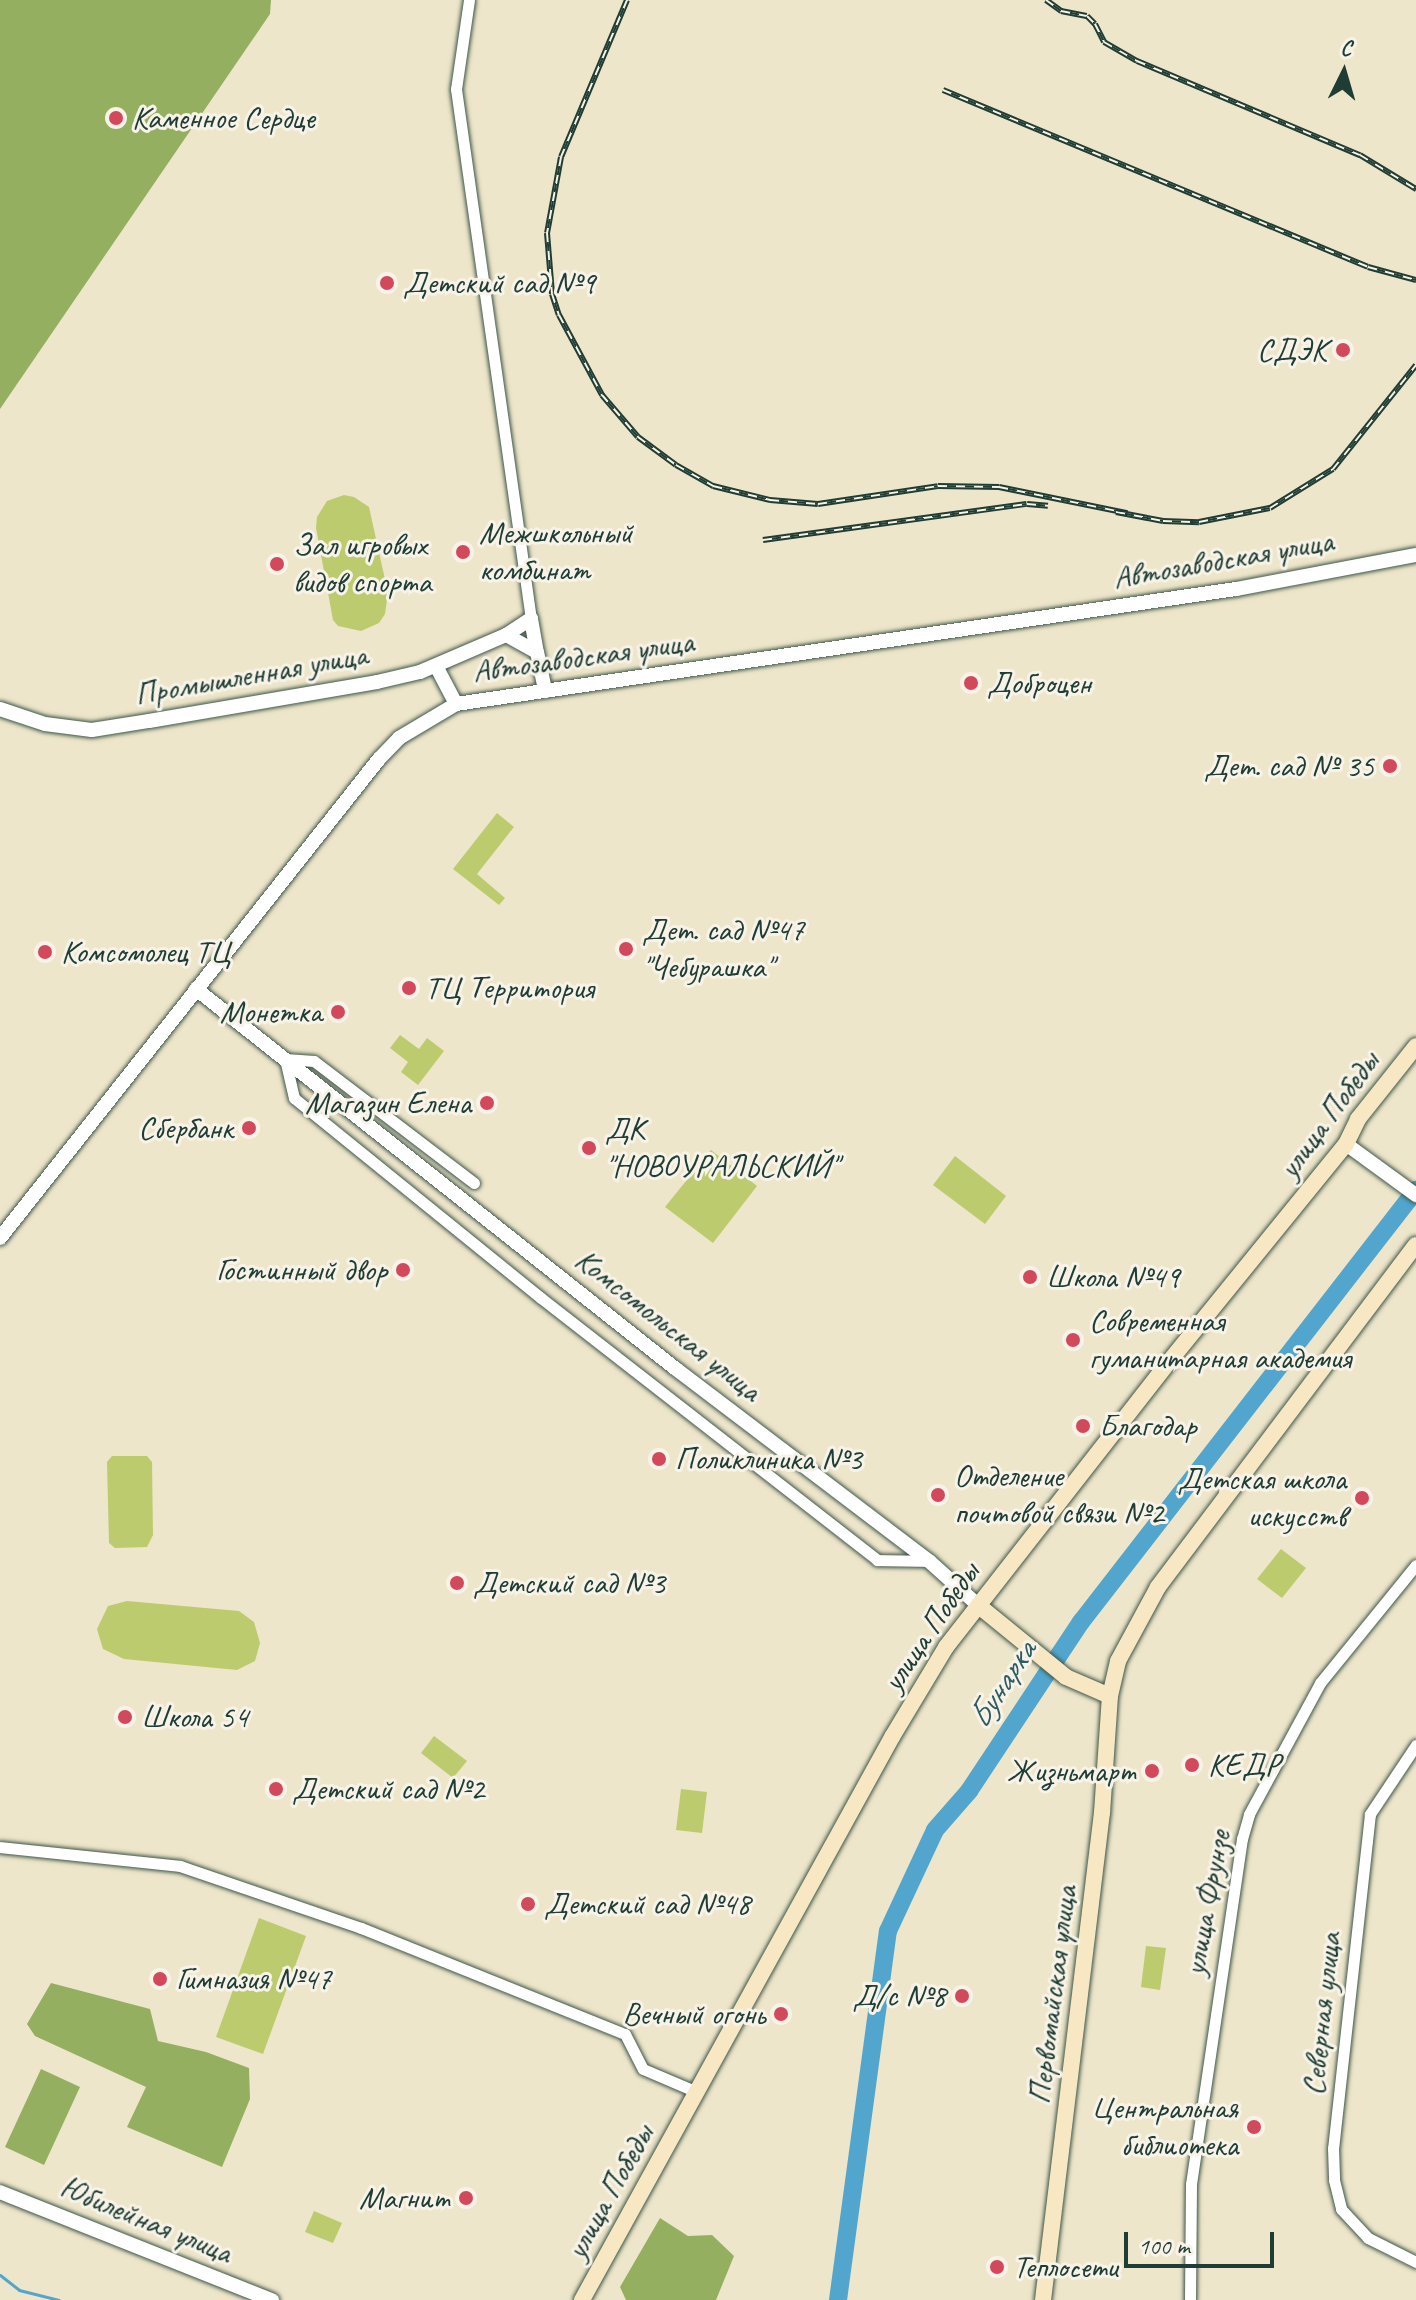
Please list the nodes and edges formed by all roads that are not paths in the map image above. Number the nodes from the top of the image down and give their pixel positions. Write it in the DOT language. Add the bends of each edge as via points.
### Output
graph roads {
  1 [pos="469,0"];
  2 [pos="1416,555"];
  3 [pos="531,619"];
  4 [pos="506,635"];
  5 [pos="537,652"];
  6 [pos="436,666"];
  7 [pos="545,691"];
  8 [pos="456,704"];
  9 [pos="0,709"];
  10 [pos="196,989"];
  11 [pos="1416,1046"];
  12 [pos="285,1059"];
  13 [pos="1346,1144"];
  14 [pos="474,1183"];
  15 [pos="1416,1195"];
  16 [pos="0,1238"];
  17 [pos="1416,1245"];
  18 [pos="929,1561"];
  19 [pos="1416,1565"];
  20 [pos="979,1606"];
  21 [pos="1110,1696"];
  22 [pos="1416,1745"];
  23 [pos="0,1847"];
  24 [pos="697,2092"];
  25 [pos="0,2192"];
  26 [pos="1416,2262"];
  27 [pos="272,2300"];
  28 [pos="582,2300"];
  29 [pos="1043,2300"];
  30 [pos="1190,2300"];
  1 -- 3 [label="street, Автозаводская улица" via="456,89"];
  2 -- 7 [label="street, Автозаводская улица" via="1236,589"];
  3 -- 4 [label="street, Промышленная улица"];
  3 -- 5 [label="street"];
  4 -- 5 [label="street"];
  4 -- 6 [label="street, Промышленная улица"];
  5 -- 7 [label="street"];
  6 -- 8 [label="street"];
  6 -- 9 [label="street, Промышленная улица" via="377,682 92,730 45,724"];
  7 -- 8 [label="street, Автозаводская улица"];
  8 -- 10 [label="street, Автозаводская улица" via="399,738 379,759"];
  10 -- 12 [label="street, Комсомольская улица"];
  10 -- 16 [label="street, Автозаводская улица"];
  11 -- 13 [label="main road, улица Победы" via="1358,1119"];
  12 -- 14 [label="street" via="314,1061"];
  12 -- 18 [label="street, Комсомольская улица" via="676,1369"];
  12 -- 18 [label="street" via="294,1098 877,1560"];
  13 -- 15 [label="street"];
  13 -- 20 [label="main road, улица Победы"];
  17 -- 21 [label="main road, Первомайская улица" via="1158,1587 1118,1661"];
  18 -- 20 [label="street, Комсомольская улица"];
  19 -- 30 [label="street, улица Фрунзе" via="1320,1683 1249,1814 1238,1853 1191,2184"];
  20 -- 21 [label="main road, Комсомольская улица" via="1066,1677"];
  20 -- 24 [label="main road, улица Победы" via="946,1647 892,1737"];
  21 -- 29 [label="main road, Первомайская улица" via="1102,1813"];
  22 -- 26 [label="street, Северная улица" via="1370,1814 1333,2148 1341,2209 1368,2238"];
  23 -- 24 [label="street" via="180,1866 361,1928 625,2034 643,2069"];
  24 -- 28 [label="main road, улица Победы"];
  25 -- 27 [label="street, Юбилейная улица"];
}
